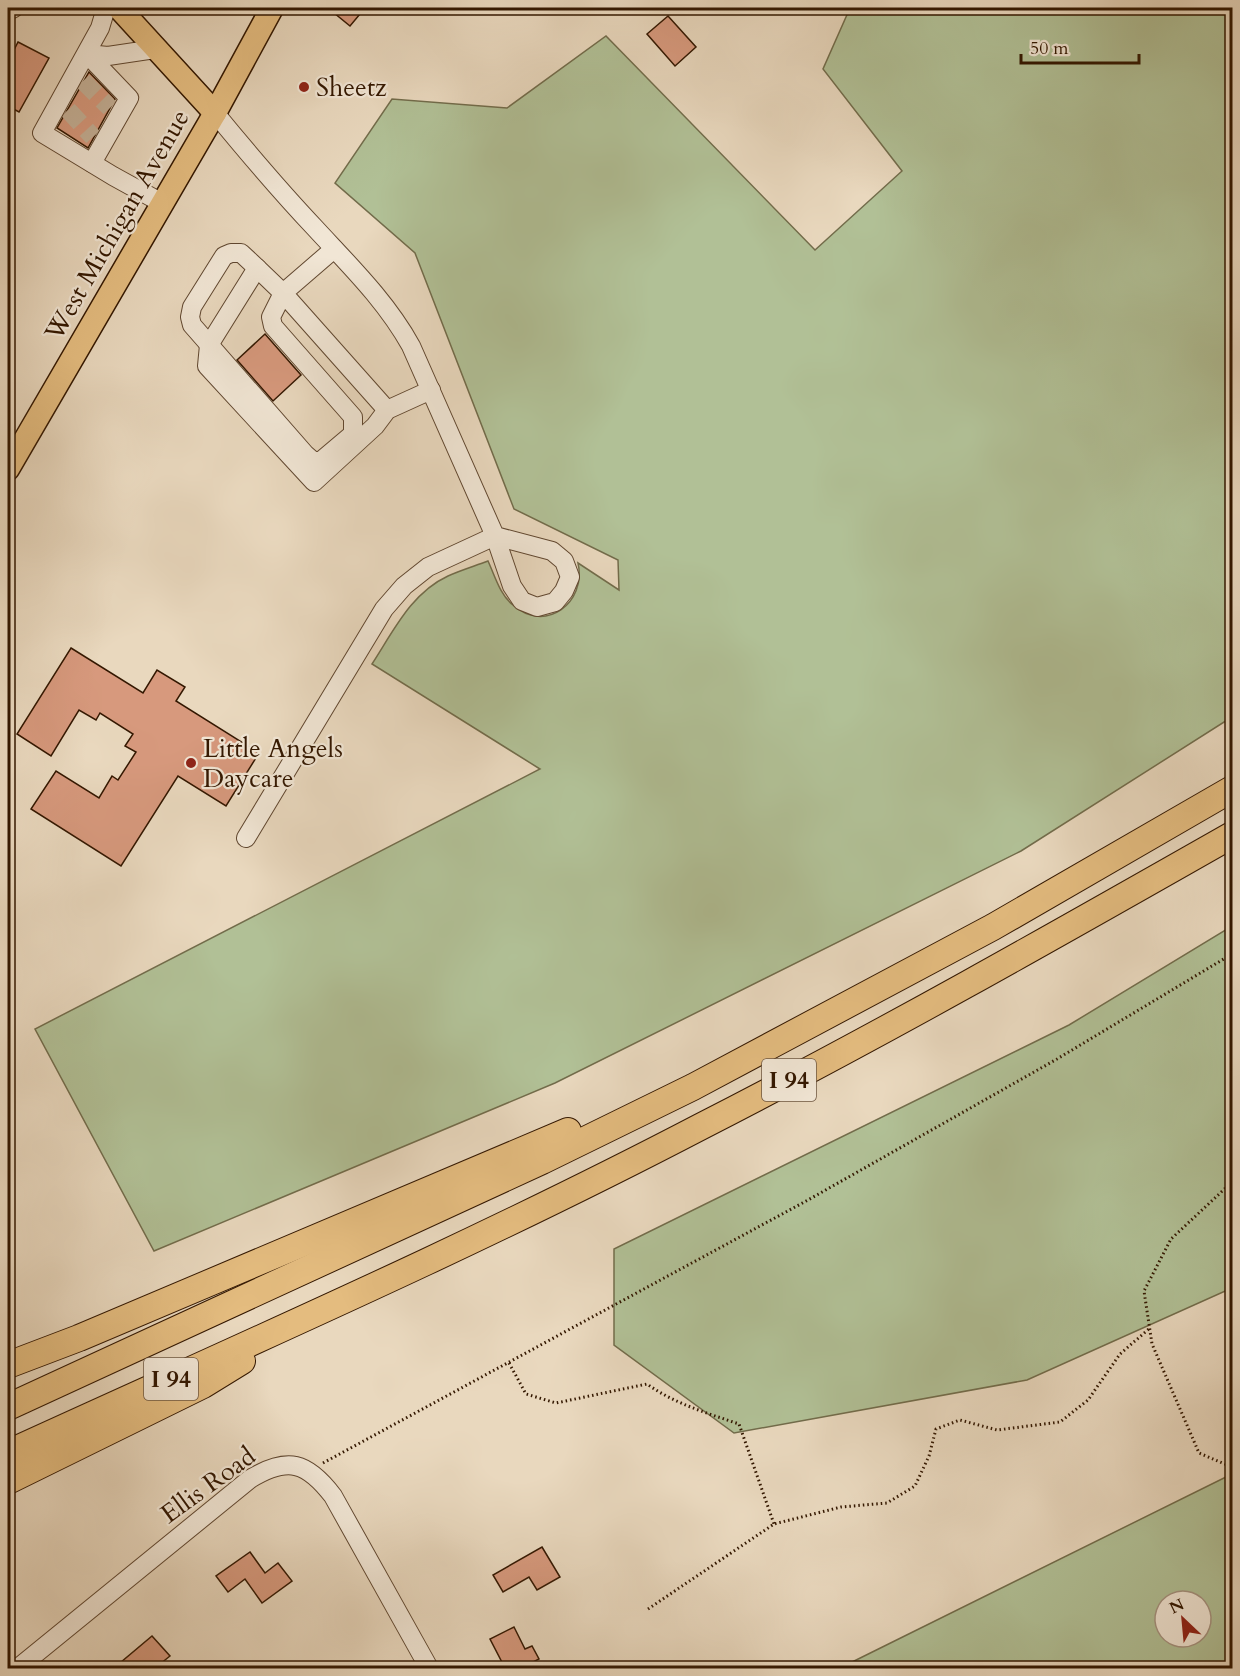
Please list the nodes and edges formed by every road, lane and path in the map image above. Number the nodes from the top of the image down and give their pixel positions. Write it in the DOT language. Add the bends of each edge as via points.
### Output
graph roads {
  1 [pos="14,8"];
  2 [pos="106,8"];
  3 [pos="119,8"];
  4 [pos="272,8"];
  5 [pos="8,11"];
  6 [pos="155,49"];
  7 [pos="87,54"];
  8 [pos="214,113"];
  9 [pos="92,163"];
  10 [pos="162,203"];
  11 [pos="334,249"];
  12 [pos="257,268"];
  13 [pos="283,293"];
  14 [pos="209,345"];
  15 [pos="431,390"];
  16 [pos="387,410"];
  17 [pos="8,469"];
  18 [pos="495,536"];
  19 [pos="1233,789"];
  20 [pos="1233,835"];
  21 [pos="246,838"];
  22 [pos="1233,954"];
  23 [pos="693,1088"];
  24 [pos="1233,1182"];
  25 [pos="335,1304"];
  26 [pos="1150,1328"];
  27 [pos="509,1363"];
  28 [pos="8,1365"];
  29 [pos="8,1407"];
  30 [pos="8,1454"];
  31 [pos="1233,1467"];
  32 [pos="314,1473"];
  33 [pos="8,1481"];
  34 [pos="774,1524"];
  35 [pos="648,1609"];
  36 [pos="18,1668"];
  37 [pos="429,1668"];
  1 -- 5 [label="street"];
  2 -- 7 [label="street"];
  3 -- 6 [label="main road"];
  4 -- 8 [label="main road, West Michigan Avenue"];
  6 -- 7 [label="street" via="108,56"];
  6 -- 8 [label="main road"];
  7 -- 9 [label="street" via="129,98 114,113 98,141"];
  7 -- 9 [label="street" via="64,106 42,133"];
  8 -- 10 [label="main road, West Michigan Avenue"];
  8 -- 11 [label="street"];
  9 -- 10 [label="street"];
  10 -- 17 [label="main road, West Michigan Avenue"];
  11 -- 13 [label="street"];
  11 -- 15 [label="street" via="397,320"];
  12 -- 13 [label="street"];
  12 -- 14 [label="street"];
  12 -- 14 [label="street" via="241,253 224,256 192,307 192,325"];
  13 -- 14 [label="street" via="271,317 273,326 353,417 353,434 328,457 313,461 305,454"];
  13 -- 16 [label="street"];
  14 -- 16 [label="street" via="207,366 314,482"];
  15 -- 16 [label="street"];
  15 -- 18 [label="street"];
  18 -- 18 [label="street" via="512,586 522,601 537,607 555,602 570,577 564,561 552,551"];
  18 -- 21 [label="street" via="428,567 384,609"];
  19 -- 23 [label="highway, I 94" via="993,927"];
  20 -- 25 [label="highway, I 94" via="965,987 700,1128"];
  22 -- 27 [label="path" via="808,1200"];
  23 -- 28 [label="highway" via="648,1099"];
  23 -- 29 [label="highway, I 94"];
  24 -- 26 [label="path" via="1171,1239 1144,1291"];
  25 -- 30 [label="highway, I 94"];
  25 -- 33 [label="highway" via="203,1385"];
  26 -- 31 [label="path" via="1152,1344 1199,1453"];
  26 -- 34 [label="path" via="1120,1354 1088,1401 1060,1422 997,1430 960,1420 936,1429 915,1485 887,1503 841,1507"];
  27 -- 32 [label="path" via="327,1459"];
  27 -- 34 [label="path" via="526,1394 556,1403 647,1384 692,1409 739,1424"];
  32 -- 36 [label="street, Ellis Road" via="298,1466 274,1466 250,1479"];
  32 -- 37 [label="street" via="333,1496"];
  34 -- 35 [label="path"];
}
